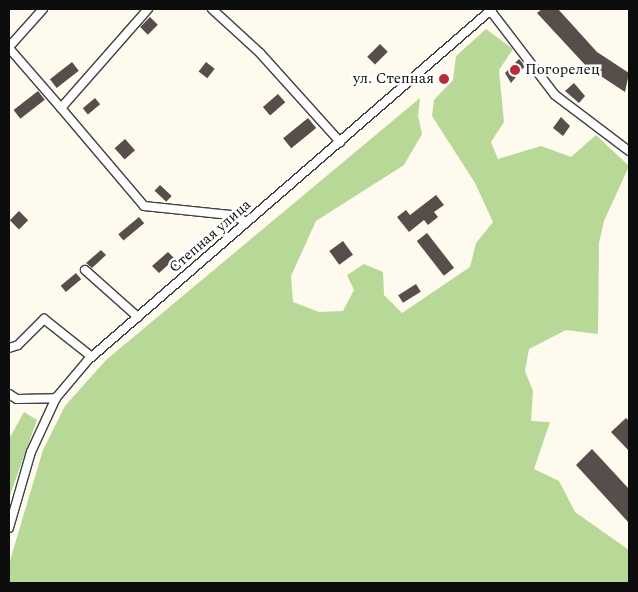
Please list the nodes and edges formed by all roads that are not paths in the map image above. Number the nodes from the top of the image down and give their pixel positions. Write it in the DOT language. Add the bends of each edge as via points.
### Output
graph roads {
  1 [pos="43,9"];
  2 [pos="148,9"];
  3 [pos="212,9"];
  4 [pos="491,9"];
  5 [pos="9,47"];
  6 [pos="62,108"];
  7 [pos="340,142"];
  8 [pos="629,151"];
  9 [pos="247,222"];
  10 [pos="85,270"];
  11 [pos="138,317"];
  12 [pos="9,348"];
  13 [pos="92,357"];
  14 [pos="9,394"];
  15 [pos="56,398"];
  16 [pos="9,528"];
  1 -- 5 [label="street"];
  2 -- 6 [label="street"];
  3 -- 7 [label="street" via="260,53"];
  4 -- 7 [label="street, Степная улица"];
  4 -- 8 [label="street" via="555,94"];
  5 -- 6 [label="street"];
  6 -- 9 [label="street" via="144,206 231,215"];
  7 -- 9 [label="street, Степная улица"];
  9 -- 11 [label="street, Степная улица"];
  10 -- 11 [label="street"];
  11 -- 13 [label="street, Степная улица"];
  12 -- 13 [label="street" via="18,345 44,319"];
  13 -- 15 [label="street, Степная улица"];
  14 -- 15 [label="street" via="17,399"];
  15 -- 16 [label="street, Степная улица" via="31,452"];
}
